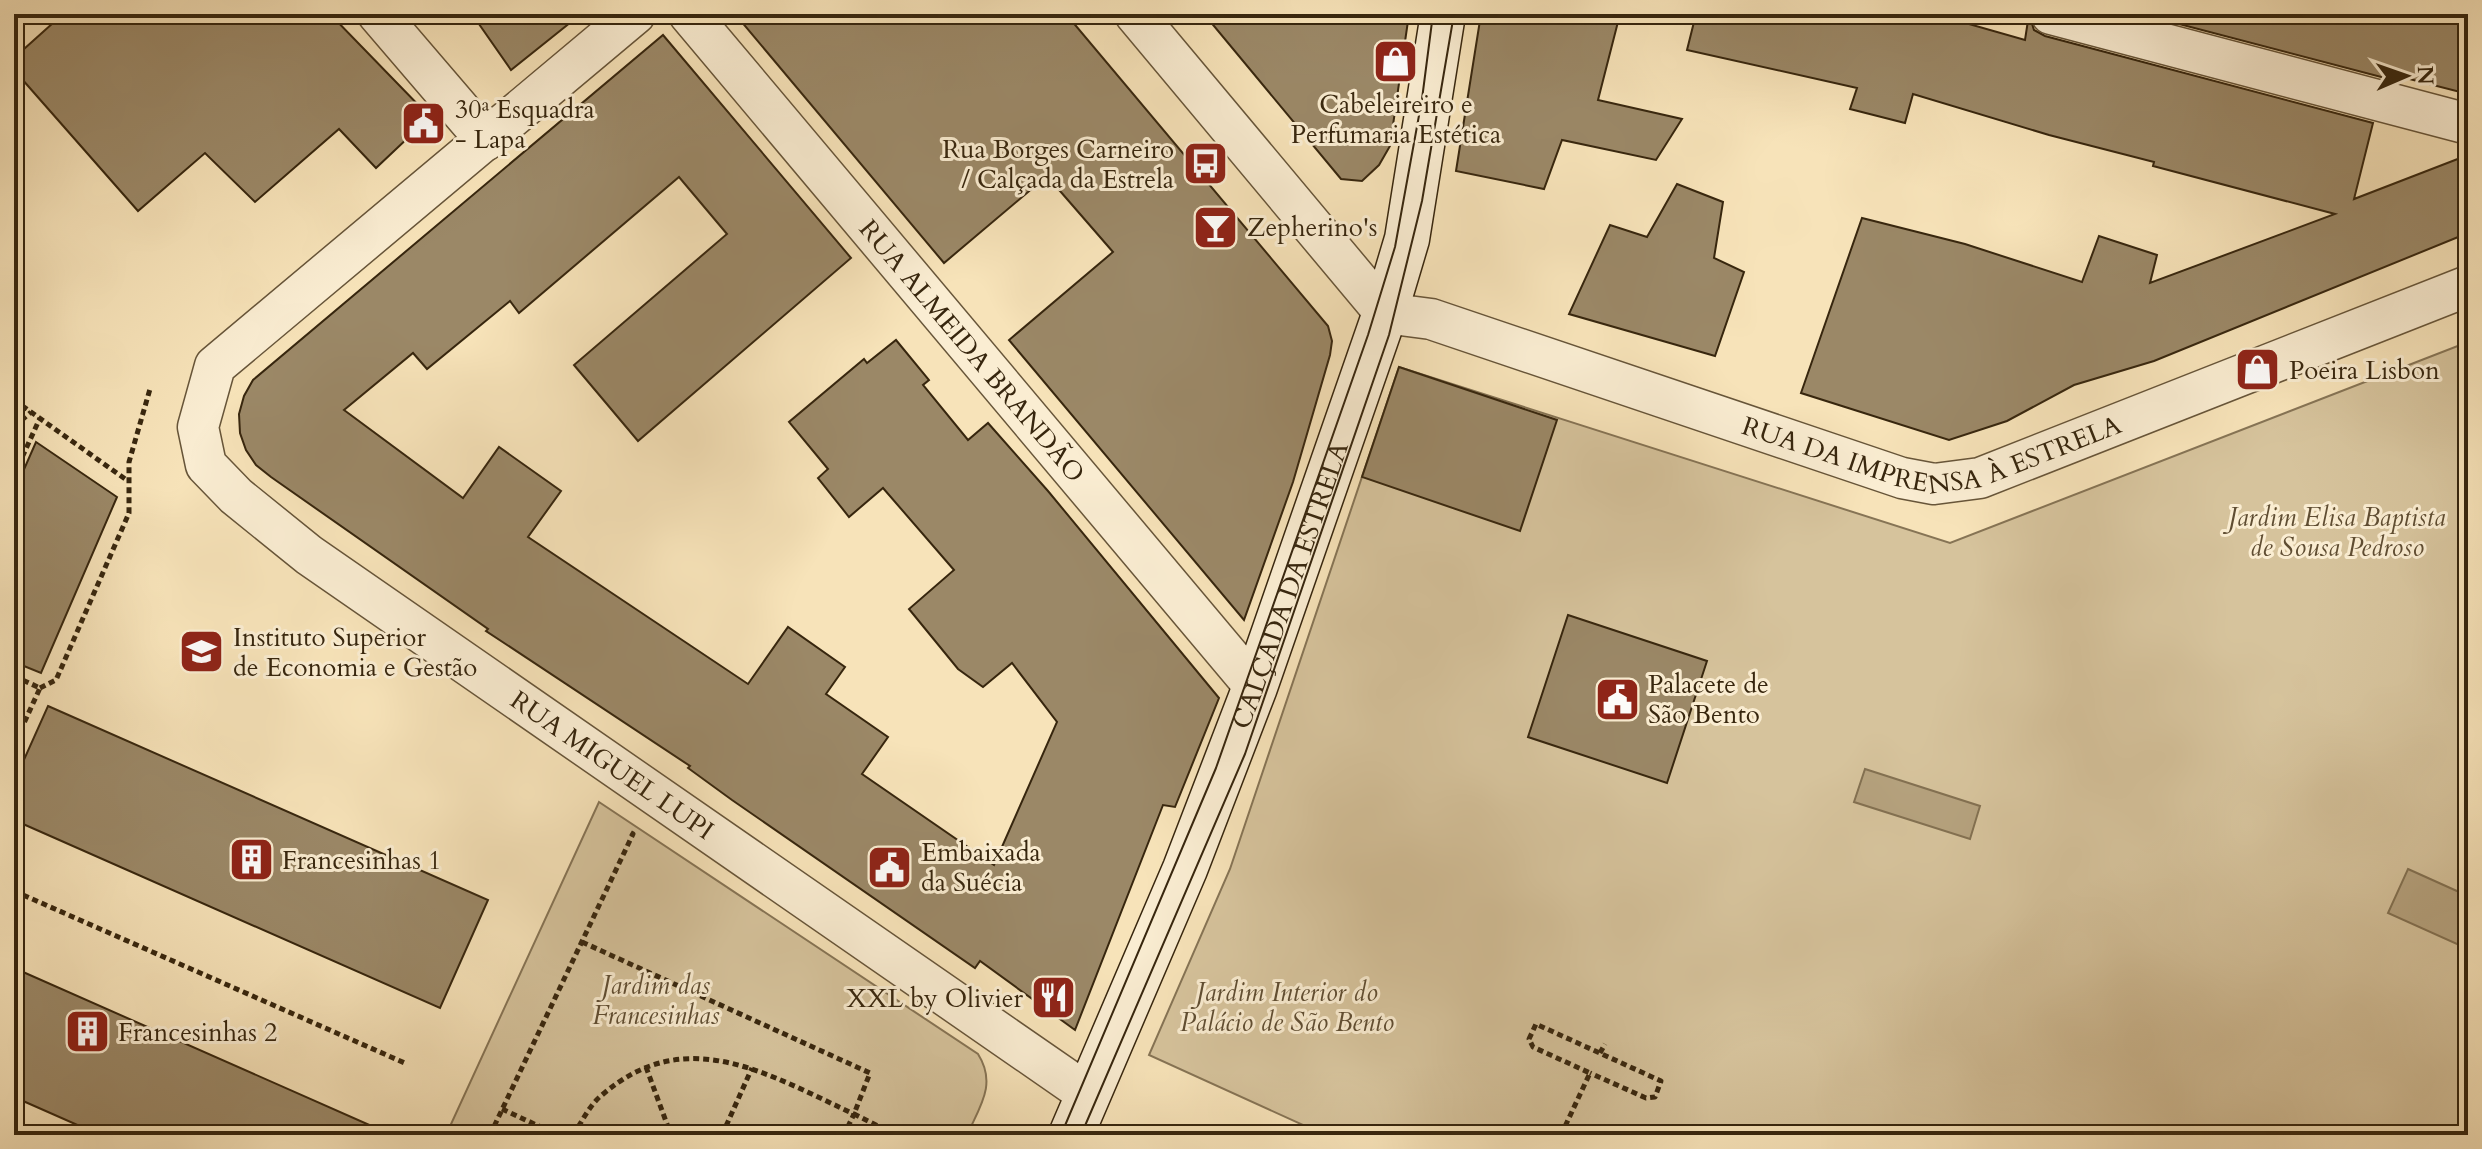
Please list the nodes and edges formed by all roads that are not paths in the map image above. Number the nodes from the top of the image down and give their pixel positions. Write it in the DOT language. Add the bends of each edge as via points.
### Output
graph roads {
  1 [pos="378,14"];
  2 [pos="635,14"];
  3 [pos="689,14"];
  4 [pos="1135,14"];
  5 [pos="1443,14"];
  6 [pos="2051,14"];
  7 [pos="2468,124"];
  8 [pos="486,140"];
  9 [pos="2468,286"];
  10 [pos="1385,313"];
  11 [pos="1255,687"];
  12 [pos="1089,1095"];
  13 [pos="1071,1135"];
  1 -- 8 [label="street"];
  2 -- 8 [label="street, RUA MIGUEL LUPI"];
  3 -- 11 [label="street, RUA ALMEIDA BRANDÃO"];
  4 -- 10 [label="street"];
  5 -- 10 [label="main road, CALÇADA DA ESTRELA" via="1407,239"];
  6 -- 7 [label="street"];
  8 -- 12 [label="street, RUA MIGUEL LUPI" via="215,366 198,427 206,465 309,555"];
  9 -- 10 [label="street, RUA DA IMPRENSA À ESTRELA" via="1980,478 1934,484 1887,473 1431,319"];
  10 -- 11 [label="main road, CALÇADA DA ESTRELA"];
  11 -- 12 [label="main road, CALÇADA DA ESTRELA"];
  12 -- 13 [label="main road, CALÇADA DA ESTRELA"];
}
